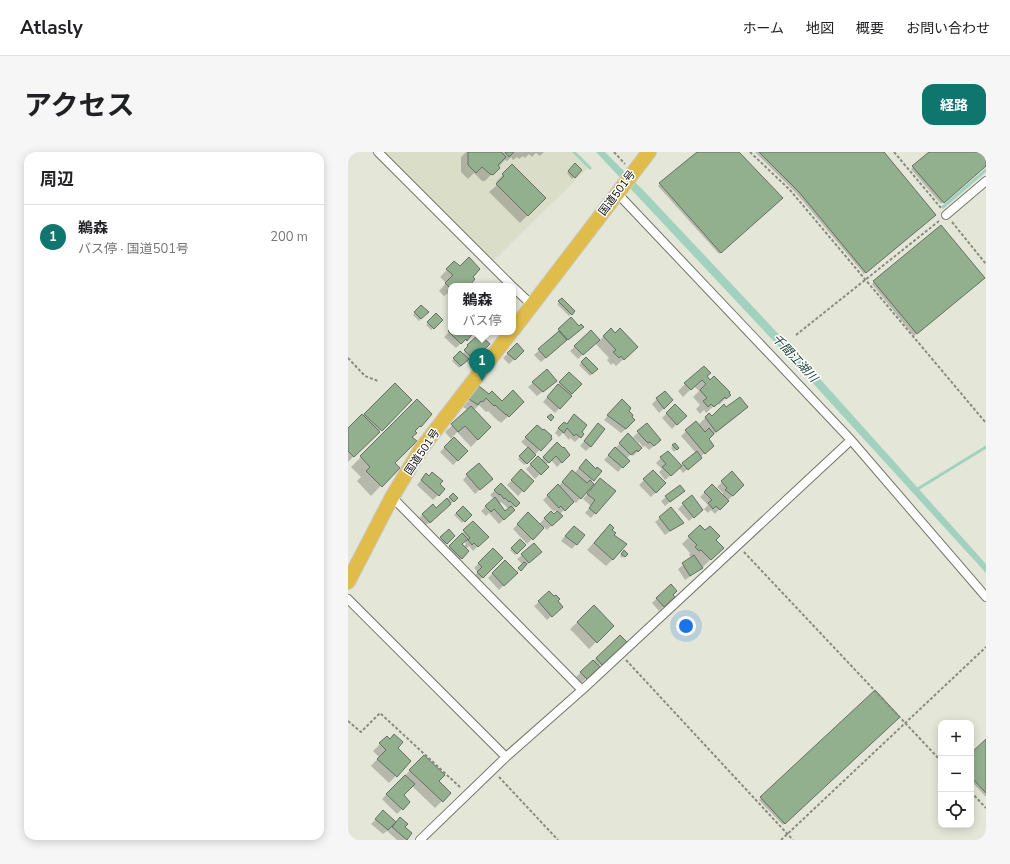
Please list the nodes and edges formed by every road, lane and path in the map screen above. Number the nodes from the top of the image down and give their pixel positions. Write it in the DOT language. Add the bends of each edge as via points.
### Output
graph roads {
  1 [pos="378,152"];
  2 [pos="614,152"];
  3 [pos="649,152"];
  4 [pos="750,152"];
  5 [pos="632,173"];
  6 [pos="986,181"];
  7 [pos="620,190"];
  8 [pos="946,215"];
  9 [pos="866,279"];
  10 [pos="510,283"];
  11 [pos="516,289"];
  12 [pos="532,306"];
  13 [pos="516,326"];
  14 [pos="509,335"];
  15 [pos="796,335"];
  16 [pos="348,358"];
  17 [pos="378,381"];
  18 [pos="986,423"];
  19 [pos="851,440"];
  20 [pos="392,497"];
  21 [pos="738,546"];
  22 [pos="348,582"];
  23 [pos="986,597"];
  24 [pos="348,599"];
  25 [pos="986,647"];
  26 [pos="621,654"];
  27 [pos="582,690"];
  28 [pos="348,721"];
  29 [pos="905,723"];
  30 [pos="506,758"];
  31 [pos="938,758"];
  32 [pos="493,770"];
  33 [pos="468,794"];
  34 [pos="974,795"];
  35 [pos="986,808"];
  36 [pos="787,834"];
  37 [pos="420,840"];
  38 [pos="558,840"];
  39 [pos="781,840"];
  40 [pos="793,840"];
  1 -- 10 [label="street"];
  2 -- 5 [label="path"];
  3 -- 5 [label="highway, 国道501号"];
  4 -- 9 [label="path" via="790,190"];
  5 -- 7 [label="highway, 国道501号"];
  6 -- 8 [label="street"];
  7 -- 12 [label="highway, 国道501号"];
  7 -- 19 [label="street"];
  8 -- 9 [label="path"];
  9 -- 15 [label="path"];
  9 -- 18 [label="path"];
  11 -- 12 [label="street"];
  12 -- 13 [label="highway, 国道501号"];
  14 -- 20 [label="highway, 国道501号" via="421,449"];
  16 -- 17 [label="path" via="365,376"];
  19 -- 21 [label="street"];
  19 -- 23 [label="street"];
  20 -- 22 [label="highway, 国道501号"];
  20 -- 27 [label="street"];
  21 -- 26 [label="street"];
  21 -- 29 [label="path"];
  24 -- 30 [label="street"];
  25 -- 29 [label="path"];
  26 -- 27 [label="street"];
  26 -- 36 [label="path"];
  27 -- 30 [label="street"];
  28 -- 33 [label="path" via="361,732 380,713"];
  29 -- 31 [label="path"];
  29 -- 36 [label="path"];
  30 -- 32 [label="street"];
  32 -- 33 [label="street"];
  32 -- 38 [label="path"];
  33 -- 37 [label="street"];
  34 -- 35 [label="path"];
  36 -- 39 [label="path"];
  36 -- 40 [label="path"];
}
